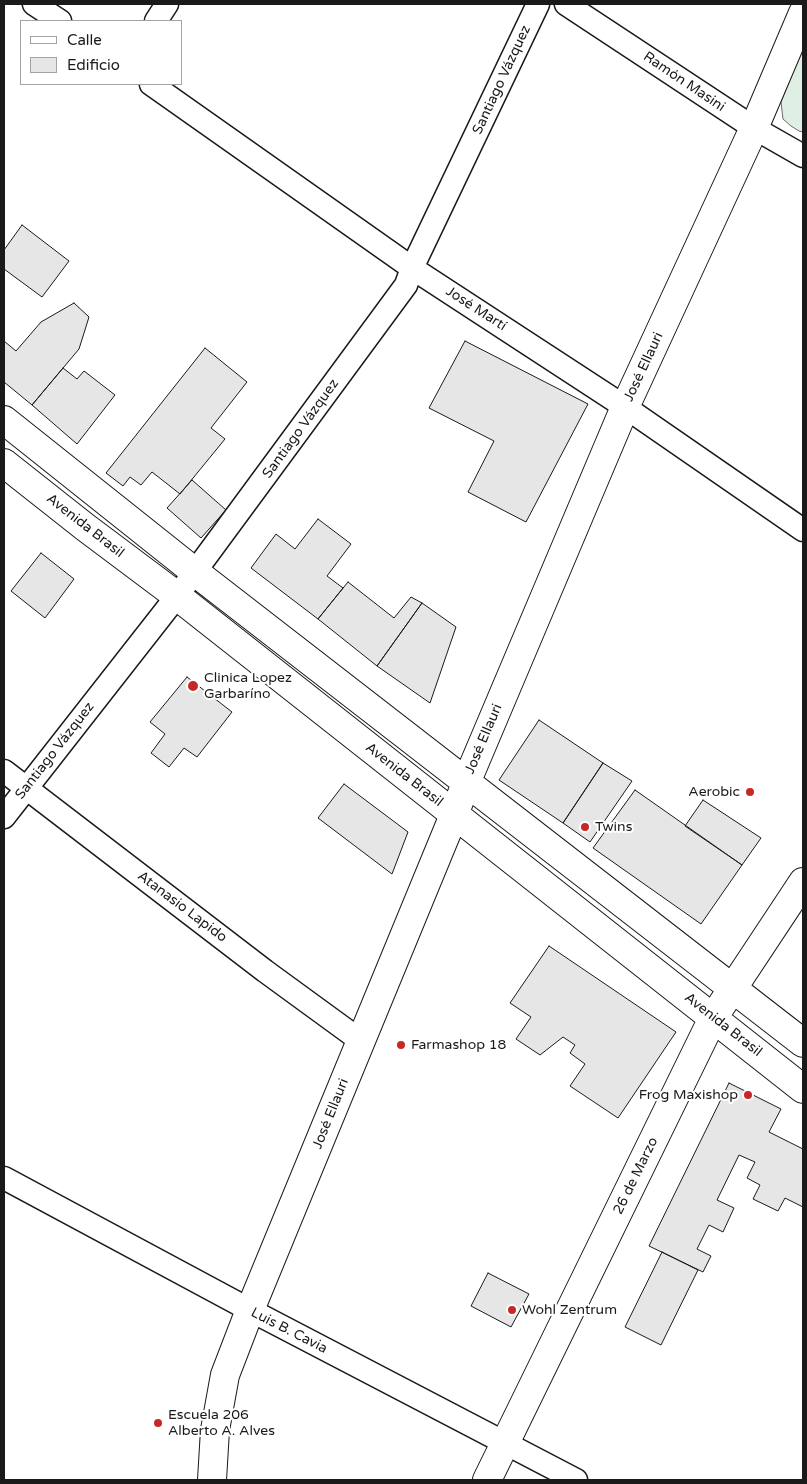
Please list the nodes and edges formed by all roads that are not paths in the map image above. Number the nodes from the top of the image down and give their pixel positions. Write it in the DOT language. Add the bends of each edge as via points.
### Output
graph roads {
  1 [pos="34,4"];
  2 [pos="167,4"];
  3 [pos="538,4"];
  4 [pos="566,4"];
  5 [pos="803,13"];
  6 [pos="58,20"];
  7 [pos="157,20"];
  8 [pos="152,85"];
  9 [pos="754,128"];
  10 [pos="803,156"];
  11 [pos="412,268"];
  12 [pos="625,407"];
  13 [pos="4,420"];
  14 [pos="4,463"];
  15 [pos="803,530"];
  16 [pos="195,572"];
  17 [pos="177,596"];
  18 [pos="4,771"];
  19 [pos="466,783"];
  20 [pos="26,788"];
  21 [pos="454,815"];
  22 [pos="4,817"];
  23 [pos="803,882"];
  24 [pos="733,988"];
  25 [pos="713,1018"];
  26 [pos="361,1041"];
  27 [pos="803,1043"];
  28 [pos="803,1088"];
  29 [pos="4,1178"];
  30 [pos="250,1310"];
  31 [pos="506,1443"];
  32 [pos="212,1480"];
  33 [pos="487,1480"];
  34 [pos="576,1480"];
  1 -- 6 [label="street"];
  2 -- 7 [label="street"];
  3 -- 11 [label="street, Santiago Vázquez"];
  4 -- 9 [label="street, Ramón Masini"];
  5 -- 9 [label="street, José Ellauri"];
  8 -- 11 [label="street, José Martí"];
  9 -- 10 [label="street, Ramón Masini"];
  9 -- 12 [label="street, José Ellauri"];
  11 -- 12 [label="street, José Martí"];
  11 -- 16 [label="street, Santiago Vázquez" via="406,285"];
  12 -- 15 [label="street, José Martí"];
  12 -- 19 [label="street, José Ellauri"];
  13 -- 16 [label="street"];
  14 -- 17 [label="street, Avenida Brasil"];
  16 -- 17 [label="street, Santiago Vázquez"];
  16 -- 19 [label="street"];
  17 -- 20 [label="street, Santiago Vázquez"];
  17 -- 21 [label="street, Avenida Brasil"];
  18 -- 20 [label="street, Atanasio Lapido"];
  19 -- 21 [label="street, José Ellauri"];
  19 -- 24 [label="street"];
  20 -- 22 [label="street, Santiago Vázquez"];
  20 -- 26 [label="street, Atanasio Lapido"];
  21 -- 25 [label="street, Avenida Brasil"];
  21 -- 26 [label="street, José Ellauri"];
  23 -- 24 [label="street, 26 de Marzo"];
  24 -- 25 [label="street, 26 de Marzo"];
  24 -- 27 [label="street"];
  25 -- 28 [label="street, Avenida Brasil"];
  25 -- 31 [label="street, 26 de Marzo"];
  26 -- 30 [label="street, José Ellauri"];
  29 -- 30 [label="street, Luis B. Cavia"];
  30 -- 31 [label="street, Luis B. Cavia"];
  30 -- 32 [label="street, José Ellauri" via="225,1375 215,1430"];
  31 -- 33 [label="street, 26 de Marzo"];
  31 -- 34 [label="street, Luis B. Cavia"];
}
